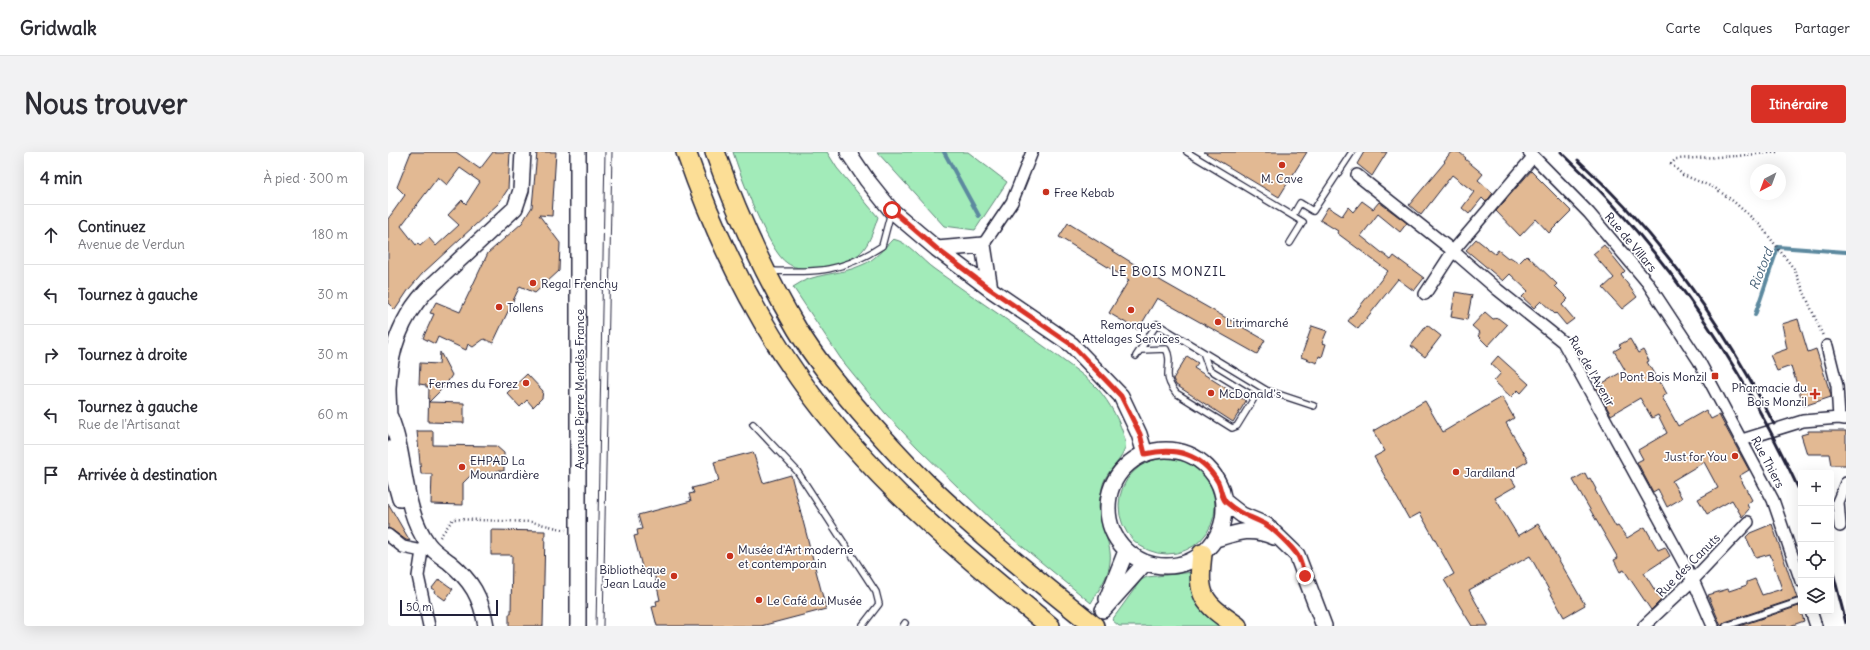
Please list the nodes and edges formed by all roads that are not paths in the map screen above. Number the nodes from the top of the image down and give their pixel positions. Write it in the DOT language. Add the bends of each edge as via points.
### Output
graph roads {
  1 [pos="523,152"];
  2 [pos="578,152"];
  3 [pos="686,152"];
  4 [pos="715,152"];
  5 [pos="848,152"];
  6 [pos="1032,152"];
  7 [pos="1188,152"];
  8 [pos="1352,152"];
  9 [pos="1531,155"];
  10 [pos="1357,175"];
  11 [pos="892,210"];
  12 [pos="1293,215"];
  13 [pos="1290,243"];
  14 [pos="983,245"];
  15 [pos="937,249"];
  16 [pos="1453,251"];
  17 [pos="764,271"];
  18 [pos="990,289"];
  19 [pos="1425,294"];
  20 [pos="1827,346"];
  21 [pos="1141,350"];
  22 [pos="1203,352"];
  23 [pos="1136,356"];
  24 [pos="1699,360"];
  25 [pos="1314,406"];
  26 [pos="1843,419"];
  27 [pos="389,422"];
  28 [pos="753,424"];
  29 [pos="388,439"];
  30 [pos="1742,440"];
  31 [pos="1145,454"];
  32 [pos="1846,483"];
  33 [pos="1224,501"];
  34 [pos="1748,522"];
  35 [pos="1840,526"];
  36 [pos="388,535"];
  37 [pos="1216,538"];
  38 [pos="1284,541"];
  39 [pos="426,548"];
  40 [pos="1126,551"];
  41 [pos="1202,554"];
  42 [pos="1145,563"];
  43 [pos="1800,578"];
  44 [pos="1694,580"];
  45 [pos="1798,602"];
  46 [pos="1812,614"];
  47 [pos="429,626"];
  48 [pos="477,626"];
  49 [pos="486,626"];
  50 [pos="578,626"];
  51 [pos="862,626"];
  52 [pos="1050,626"];
  53 [pos="1094,626"];
  54 [pos="1237,626"];
  55 [pos="1324,626"];
  56 [pos="1644,626"];
  57 [pos="1714,626"];
  58 [pos="1726,626"];
  59 [pos="1816,626"];
  1 -- 27 [label="main road" via="521,190 515,208 426,291 402,324 390,365"];
  2 -- 50 [label="main road, Avenue Pierre Mendès France"];
  3 -- 52 [label="highway" via="713,226 750,300 786,360 820,406 848,440 912,507 976,566"];
  4 -- 17 [label="highway" via="736,210"];
  5 -- 11 [label="main road"];
  6 -- 14 [label="street" via="1012,202"];
  7 -- 12 [label="lane"];
  8 -- 12 [label="lane" via="1313,211 1300,203"];
  9 -- 16 [label="street"];
  9 -- 24 [label="street, Rue de Villars" via="1589,213 1647,282"];
  10 -- 16 [label="street, Rue de l'Avenir"];
  11 -- 15 [label="main road"];
  11 -- 17 [label="lane" via="882,246 868,255 838,268 813,272"];
  12 -- 13 [label="lane" via="1303,222"];
  14 -- 15 [label="main road"];
  14 -- 18 [label="main road"];
  15 -- 18 [label="main road"];
  16 -- 19 [label="street"];
  16 -- 44 [label="street, Rue de l'Avenir" via="1563,342"];
  17 -- 53 [label="highway" via="798,330 836,384 885,440 949,504"];
  18 -- 31 [label="main road" via="1072,345 1121,396 1140,434"];
  20 -- 26 [label="street"];
  21 -- 22 [label="lane" via="1157,324"];
  21 -- 22 [label="lane" via="1166,349 1169,355 1168,377 1176,393 1232,428 1237,426 1253,400 1250,394 1209,369"];
  21 -- 23 [label="lane"];
  22 -- 25 [label="lane" via="1266,390"];
  24 -- 30 [label="street, Rue Thiers"];
  26 -- 30 [label="street" via="1803,421"];
  27 -- 39 [label="main road" via="396,432 410,502"];
  28 -- 51 [label="lane" via="797,471 876,592 879,604"];
  29 -- 39 [label="main road" via="401,505 413,536"];
  30 -- 43 [label="street, Rue Thiers" via="1773,500"];
  31 -- 33 [label="main road" via="1162,450 1180,452 1196,458 1216,479"];
  31 -- 40 [label="main road" via="1128,463 1116,478 1108,497 1108,516 1114,535"];
  32 -- 35 [label="street" via="1838,502"];
  33 -- 37 [label="main road" via="1223,520"];
  33 -- 38 [label="main road" via="1242,515 1266,524"];
  34 -- 44 [label="street, Rue des Canuts"];
  36 -- 39 [label="street" via="403,547"];
  37 -- 38 [label="main road" via="1240,532 1260,531"];
  37 -- 41 [label="main road"];
  38 -- 55 [label="main road" via="1297,555"];
  39 -- 47 [label="street" via="418,576"];
  39 -- 48 [label="main road" via="463,586 472,602"];
  39 -- 49 [label="main road" via="470,581 480,599"];
  40 -- 42 [label="main road"];
  40 -- 42 [label="main road" via="1103,610"];
  41 -- 42 [label="main road" via="1185,564 1165,567"];
  41 -- 54 [label="highway" via="1200,577 1203,594 1214,610"];
  44 -- 56 [label="street, Rue des Canuts"];
  44 -- 57 [label="street, Rue de l'Avenir"];
  45 -- 58 [label="lane"];
  46 -- 59 [label="street"];
}
